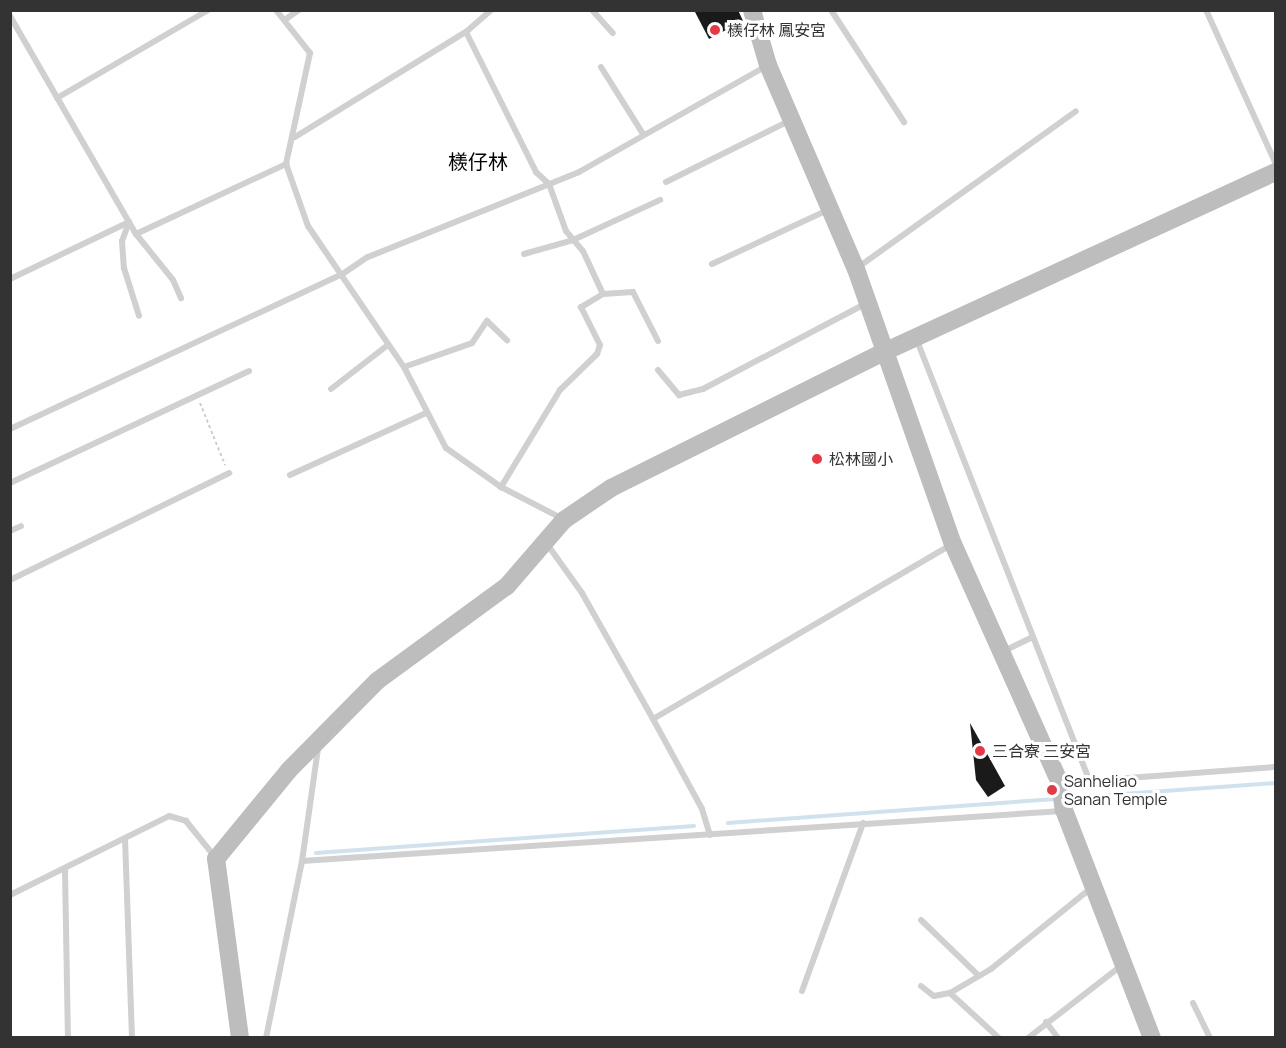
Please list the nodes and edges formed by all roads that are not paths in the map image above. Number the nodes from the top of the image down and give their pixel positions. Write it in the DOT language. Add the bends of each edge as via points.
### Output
graph roads {
  1 [pos="208,10"];
  2 [pos="276,10"];
  3 [pos="299,10"];
  4 [pos="491,10"];
  5 [pos="592,10"];
  6 [pos="752,10"];
  7 [pos="831,10"];
  8 [pos="1206,10"];
  9 [pos="479,14"];
  10 [pos="10,16"];
  11 [pos="286,19"];
  12 [pos="466,32"];
  13 [pos="613,33"];
  14 [pos="768,65"];
  15 [pos="601,68"];
  16 [pos="57,98"];
  17 [pos="1076,111"];
  18 [pos="791,120"];
  19 [pos="904,122"];
  20 [pos="643,134"];
  21 [pos="295,137"];
  22 [pos="286,164"];
  23 [pos="1275,164"];
  24 [pos="1275,172"];
  25 [pos="666,182"];
  26 [pos="549,184"];
  27 [pos="660,200"];
  28 [pos="831,209"];
  29 [pos="129,222"];
  30 [pos="136,234"];
  31 [pos="573,240"];
  32 [pos="524,254"];
  33 [pos="712,264"];
  34 [pos="856,269"];
  35 [pos="341,274"];
  36 [pos="10,279"];
  37 [pos="603,294"];
  38 [pos="181,298"];
  39 [pos="868,303"];
  40 [pos="139,316"];
  41 [pos="915,338"];
  42 [pos="507,340"];
  43 [pos="658,340"];
  44 [pos="388,345"];
  45 [pos="884,352"];
  46 [pos="404,367"];
  47 [pos="658,370"];
  48 [pos="249,371"];
  49 [pos="331,389"];
  50 [pos="426,413"];
  51 [pos="10,429"];
  52 [pos="229,473"];
  53 [pos="290,474"];
  54 [pos="10,483"];
  55 [pos="501,487"];
  56 [pos="564,520"];
  57 [pos="21,526"];
  58 [pos="10,531"];
  59 [pos="545,541"];
  60 [pos="953,544"];
  61 [pos="10,580"];
  62 [pos="1033,637"];
  63 [pos="1000,652"];
  64 [pos="653,719"];
  65 [pos="319,740"];
  66 [pos="1275,767"];
  67 [pos="1089,779"];
  68 [pos="1060,783"];
  69 [pos="1064,810"];
  70 [pos="863,823"];
  71 [pos="710,835"];
  72 [pos="125,838"];
  73 [pos="216,859"];
  74 [pos="302,861"];
  75 [pos="65,870"];
  76 [pos="1093,886"];
  77 [pos="10,895"];
  78 [pos="921,920"];
  79 [pos="1124,963"];
  80 [pos="977,974"];
  81 [pos="921,986"];
  82 [pos="802,991"];
  83 [pos="950,993"];
  84 [pos="1193,1003"];
  85 [pos="1046,1022"];
  86 [pos="68,1038"];
  87 [pos="132,1038"];
  88 [pos="240,1038"];
  89 [pos="266,1038"];
  90 [pos="999,1038"];
  91 [pos="1028,1038"];
  92 [pos="1058,1038"];
  93 [pos="1152,1038"];
  94 [pos="1210,1038"];
  1 -- 16 [label="lane"];
  2 -- 11 [label="lane"];
  3 -- 11 [label="lane"];
  4 -- 9 [label="lane"];
  5 -- 13 [label="lane"];
  6 -- 14 [label="street"];
  7 -- 19 [label="lane"];
  8 -- 23 [label="lane"];
  9 -- 12 [label="lane"];
  10 -- 16 [label="lane"];
  11 -- 21 [label="lane" via="310,53"];
  12 -- 21 [label="lane"];
  12 -- 26 [label="lane" via="536,172"];
  14 -- 18 [label="street"];
  14 -- 20 [label="lane"];
  15 -- 20 [label="lane"];
  16 -- 29 [label="lane"];
  17 -- 34 [label="lane"];
  18 -- 25 [label="lane"];
  18 -- 28 [label="street"];
  20 -- 26 [label="lane"];
  21 -- 22 [label="lane"];
  22 -- 30 [label="lane"];
  22 -- 35 [label="lane" via="308,226"];
  24 -- 41 [label="street"];
  26 -- 31 [label="lane"];
  26 -- 35 [label="lane" via="368,257"];
  27 -- 31 [label="lane"];
  28 -- 33 [label="lane"];
  28 -- 34 [label="street"];
  29 -- 30 [label="lane"];
  29 -- 36 [label="lane"];
  29 -- 40 [label="lane" via="122,242 123,259"];
  30 -- 38 [label="lane" via="173,280"];
  31 -- 32 [label="lane"];
  31 -- 37 [label="lane"];
  34 -- 39 [label="street"];
  35 -- 44 [label="lane"];
  35 -- 51 [label="lane"];
  37 -- 43 [label="lane" via="633,292"];
  37 -- 55 [label="lane" via="581,308 600,345 597,354 560,390"];
  39 -- 45 [label="street"];
  39 -- 47 [label="lane" via="703,389 679,395"];
  41 -- 45 [label="street"];
  41 -- 62 [label="lane"];
  42 -- 46 [label="lane" via="487,321 472,343"];
  44 -- 46 [label="lane"];
  44 -- 49 [label="lane"];
  45 -- 56 [label="street" via="611,488"];
  45 -- 60 [label="street"];
  46 -- 50 [label="lane"];
  48 -- 54 [label="lane"];
  50 -- 53 [label="lane"];
  50 -- 55 [label="lane" via="446,448"];
  52 -- 61 [label="lane"];
  55 -- 56 [label="lane"];
  56 -- 59 [label="street"];
  57 -- 58 [label="lane"];
  59 -- 64 [label="lane" via="582,593"];
  59 -- 65 [label="street" via="507,586 382,677"];
  60 -- 63 [label="street"];
  60 -- 64 [label="lane"];
  62 -- 63 [label="lane"];
  62 -- 67 [label="lane"];
  63 -- 68 [label="street"];
  64 -- 71 [label="lane" via="702,809"];
  65 -- 73 [label="street"];
  65 -- 74 [label="lane"];
  66 -- 67 [label="lane"];
  67 -- 68 [label="lane"];
  68 -- 69 [label="street"];
  69 -- 70 [label="lane"];
  69 -- 76 [label="street"];
  70 -- 71 [label="lane"];
  70 -- 82 [label="lane"];
  71 -- 74 [label="lane"];
  72 -- 73 [label="lane" via="169,816 180,816"];
  72 -- 75 [label="lane"];
  72 -- 87 [label="lane"];
  73 -- 88 [label="street"];
  74 -- 89 [label="lane"];
  75 -- 77 [label="lane"];
  75 -- 86 [label="lane"];
  76 -- 79 [label="street"];
  76 -- 80 [label="lane" via="991,969"];
  78 -- 80 [label="lane"];
  79 -- 85 [label="lane"];
  79 -- 93 [label="street"];
  80 -- 83 [label="lane"];
  81 -- 83 [label="lane" via="934,996"];
  83 -- 90 [label="lane"];
  84 -- 94 [label="lane"];
  85 -- 91 [label="lane"];
  85 -- 92 [label="lane"];
}
